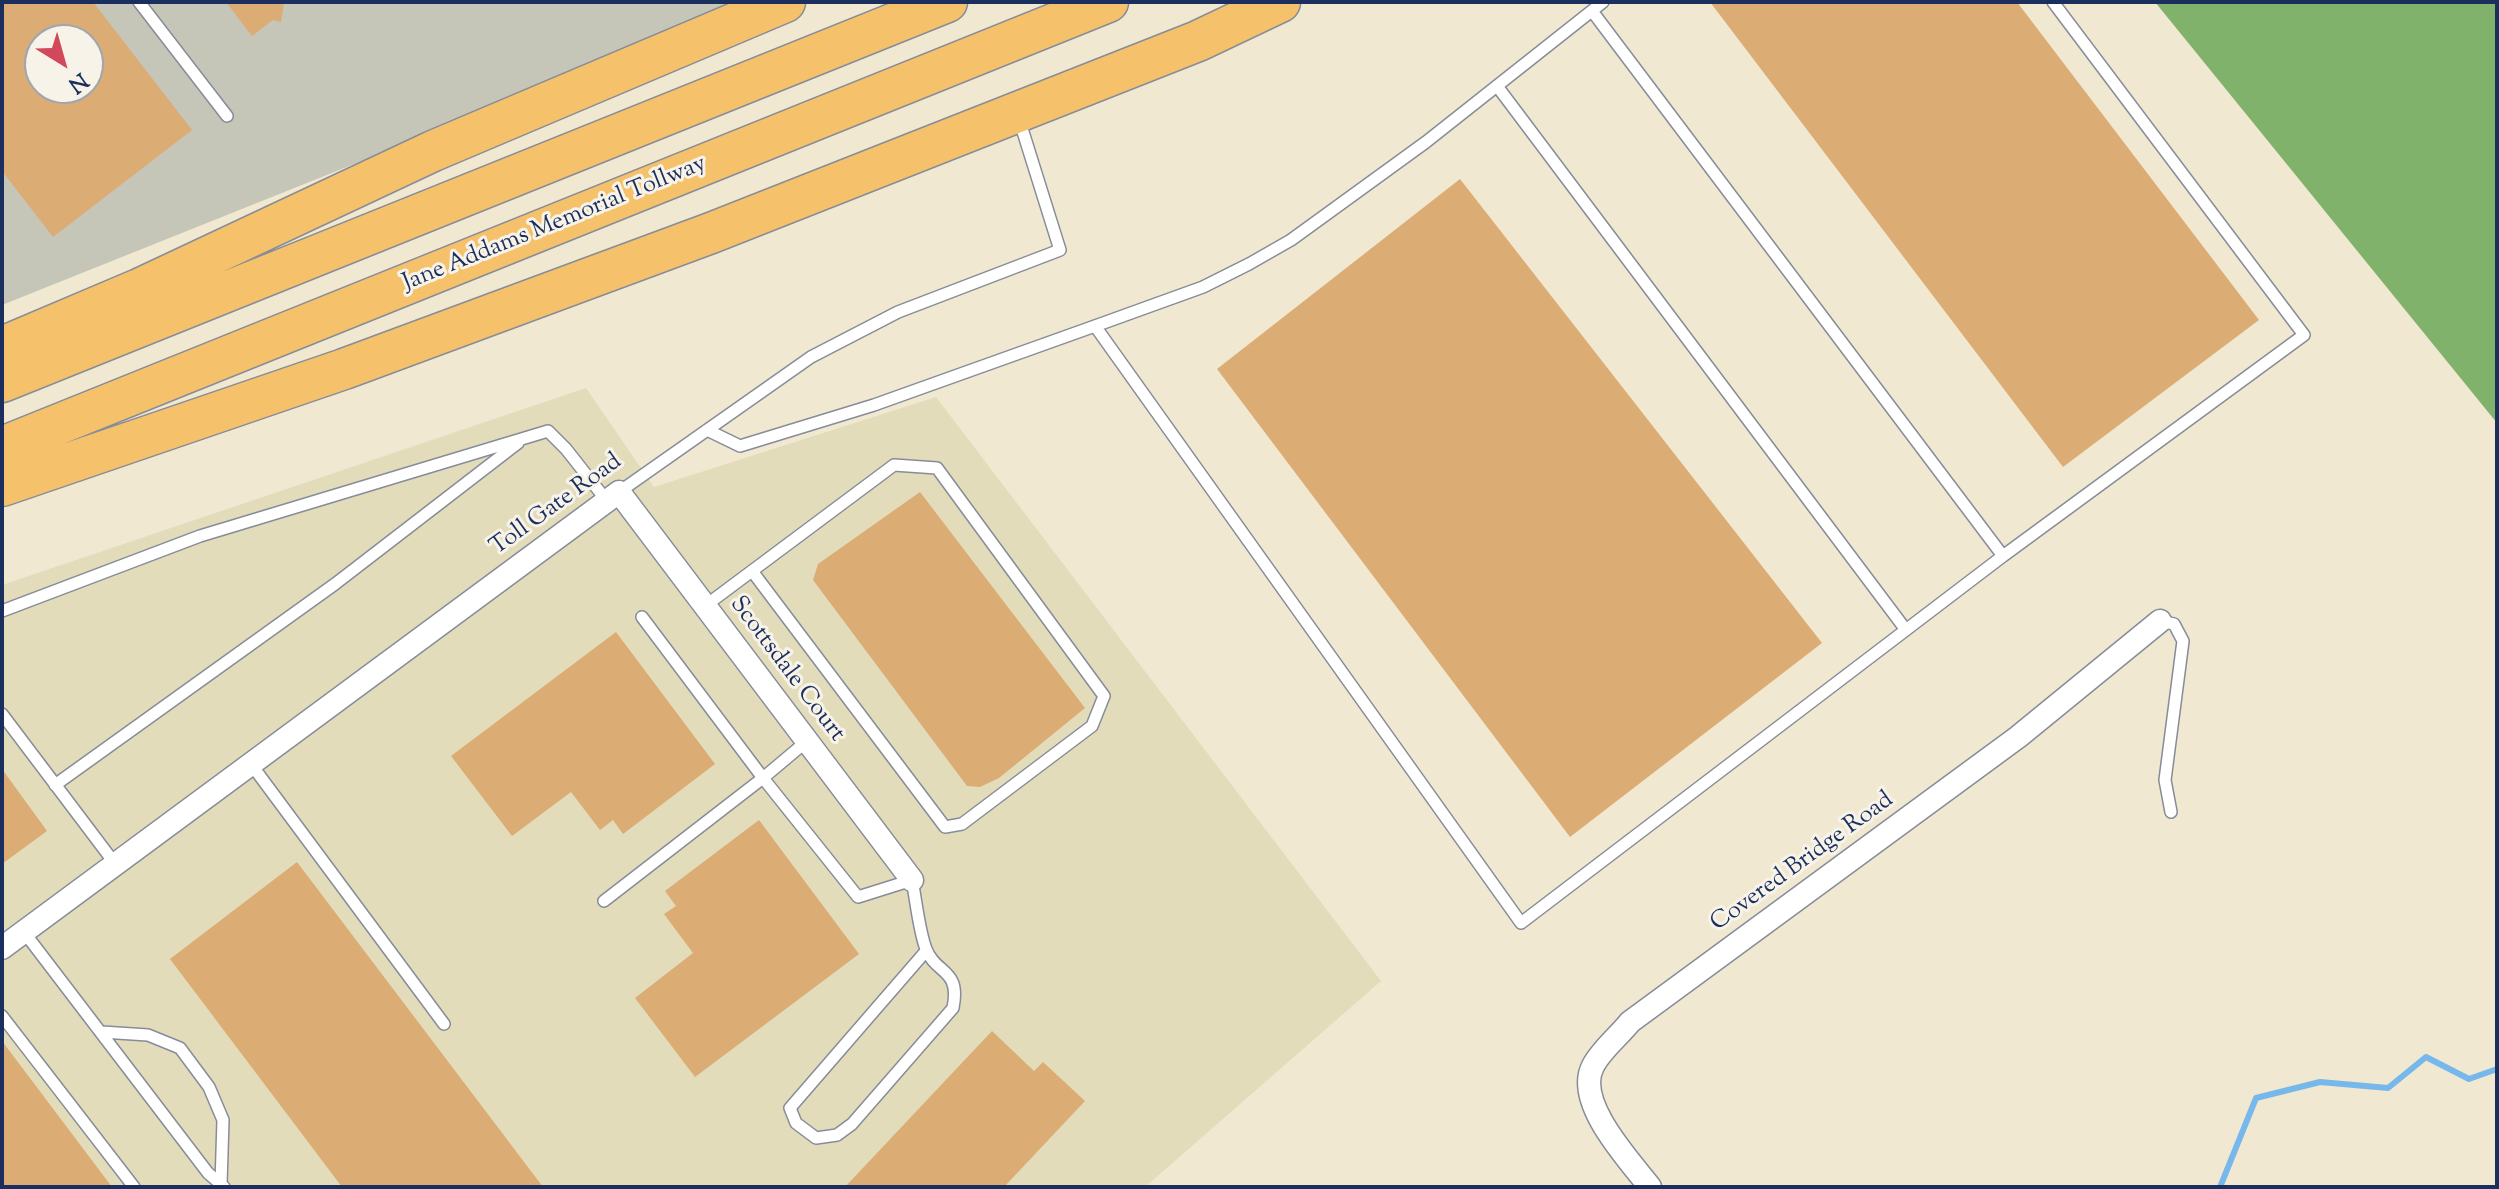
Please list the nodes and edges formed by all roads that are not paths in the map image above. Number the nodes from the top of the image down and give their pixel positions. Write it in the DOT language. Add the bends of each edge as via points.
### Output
graph roads {
  1 [pos="139,2"];
  2 [pos="785,2"];
  3 [pos="947,2"];
  4 [pos="1108,2"];
  5 [pos="1280,2"];
  6 [pos="1603,2"];
  7 [pos="2053,2"];
  8 [pos="1592,11"];
  9 [pos="1497,86"];
  10 [pos="1017,112"];
  11 [pos="227,116"];
  12 [pos="1095,326"];
  13 [pos="2,347"];
  14 [pos="2,382"];
  15 [pos="707,430"];
  16 [pos="523,439"];
  17 [pos="2,447"];
  18 [pos="2,486"];
  19 [pos="613,496"];
  20 [pos="2003,556"];
  21 [pos="752,571"];
  22 [pos="705,606"];
  23 [pos="2,611"];
  24 [pos="642,617"];
  25 [pos="2160,621"];
  26 [pos="1906,630"];
  27 [pos="2,714"];
  28 [pos="807,741"];
  29 [pos="251,764"];
  30 [pos="763,778"];
  31 [pos="55,785"];
  32 [pos="2171,812"];
  33 [pos="116,865"];
  34 [pos="912,880"];
  35 [pos="604,901"];
  36 [pos="24,932"];
  37 [pos="2,948"];
  38 [pos="926,951"];
  39 [pos="2,1016"];
  40 [pos="444,1024"];
  41 [pos="102,1032"];
  42 [pos="223,1186"];
  43 [pos="134,1187"];
  44 [pos="1650,1187"];
  1 -- 11 [label="lane"];
  2 -- 13 [label="highway" via="433,151"];
  3 -- 14 [label="highway"];
  4 -- 17 [label="highway, Jane Addams Memorial Tollway"];
  5 -- 10 [label="highway" via="1198,41"];
  6 -- 8 [label="lane"];
  7 -- 20 [label="lane" via="2304,335"];
  8 -- 9 [label="lane"];
  8 -- 20 [label="lane"];
  9 -- 12 [label="lane" via="1291,240 1203,287"];
  9 -- 26 [label="lane"];
  10 -- 15 [label="lane, Toll Gate Road" via="1060,250 898,312 811,357"];
  10 -- 18 [label="highway" via="344,369"];
  12 -- 15 [label="lane" via="874,405 740,446"];
  12 -- 26 [label="lane" via="1521,923"];
  15 -- 19 [label="lane, Toll Gate Road"];
  16 -- 19 [label="lane" via="548,431"];
  16 -- 23 [label="lane" via="200,536"];
  16 -- 31 [label="lane" via="335,584"];
  19 -- 22 [label="street, Scottsdale Court"];
  19 -- 29 [label="street, Toll Gate Road"];
  20 -- 26 [label="lane"];
  21 -- 21 [label="lane" via="894,465 937,468 1104,696 1092,726 962,824 945,827"];
  21 -- 22 [label="lane"];
  22 -- 28 [label="street, Scottsdale Court"];
  24 -- 30 [label="lane"];
  25 -- 32 [label="lane" via="2174,624 2183,641 2165,780"];
  25 -- 44 [label="street, Covered Bridge Road" via="2018,737 1630,1022 1592,1067 1590,1091 1597,1116"];
  27 -- 31 [label="lane"];
  28 -- 30 [label="lane"];
  28 -- 34 [label="street, Scottsdale Court"];
  29 -- 33 [label="street, Toll Gate Road"];
  29 -- 40 [label="lane"];
  30 -- 34 [label="lane" via="858,897"];
  30 -- 35 [label="lane"];
  31 -- 33 [label="lane"];
  33 -- 36 [label="street, Toll Gate Road"];
  34 -- 38 [label="lane"];
  36 -- 37 [label="street, Toll Gate Road"];
  36 -- 41 [label="lane"];
  38 -- 38 [label="lane" via="952,979 953,1008 852,1124 837,1135 816,1138 796,1123 790,1108"];
  39 -- 43 [label="lane"];
  41 -- 42 [label="lane"];
  41 -- 42 [label="lane" via="148,1035 180,1048 209,1087 223,1120"];
}
